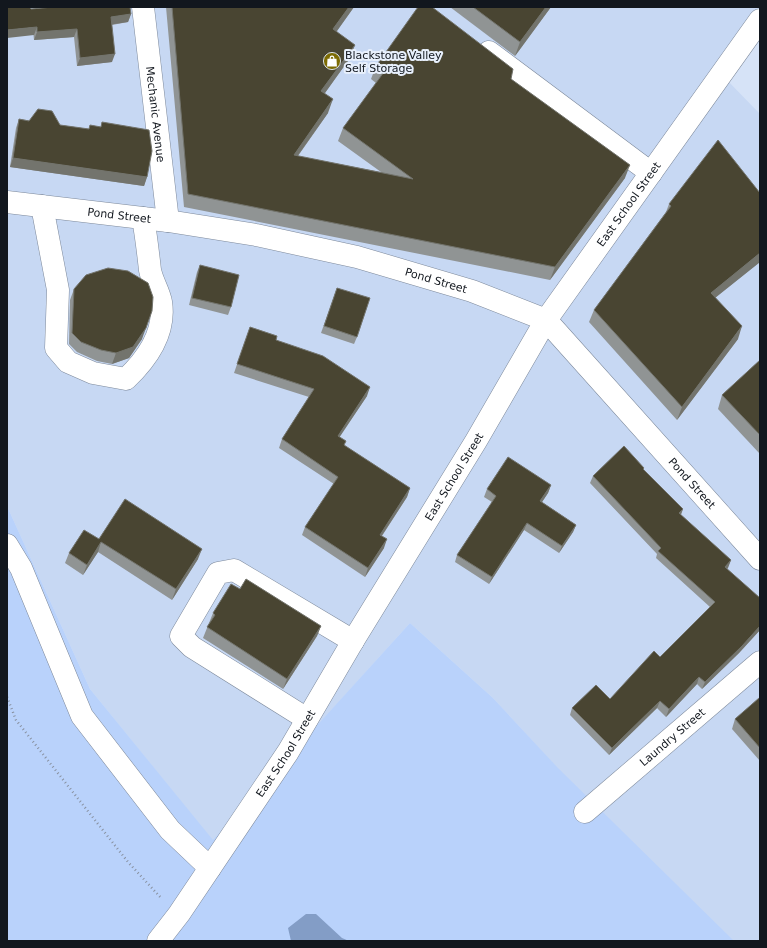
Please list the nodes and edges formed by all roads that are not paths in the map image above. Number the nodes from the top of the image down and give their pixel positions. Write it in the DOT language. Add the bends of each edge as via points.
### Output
graph roads {
  1 [pos="143,7"];
  2 [pos="760,20"];
  3 [pos="474,40"];
  4 [pos="651,173"];
  5 [pos="7,202"];
  6 [pos="42,206"];
  7 [pos="143,218"];
  8 [pos="168,221"];
  9 [pos="546,320"];
  10 [pos="7,545"];
  11 [pos="760,559"];
  12 [pos="353,641"];
  13 [pos="760,662"];
  14 [pos="307,719"];
  15 [pos="585,812"];
  16 [pos="210,868"];
  17 [pos="158,941"];
  1 -- 8 [label="street, Mechanic Avenue"];
  2 -- 4 [label="street, East School Street"];
  3 -- 4 [label="street"];
  4 -- 9 [label="street, East School Street"];
  5 -- 6 [label="street, Pond Street"];
  6 -- 7 [label="street, Pond Street"];
  6 -- 7 [label="street" via="58,290 56,348 68,362 93,373 126,379 142,363 156,342 160,318 161,301 150,271"];
  7 -- 8 [label="street, Pond Street"];
  8 -- 9 [label="street, Pond Street" via="256,234 357,256 472,291"];
  9 -- 11 [label="street, Pond Street"];
  9 -- 12 [label="street, East School Street" via="476,442"];
  10 -- 16 [label="street" via="21,568 82,716 170,830"];
  12 -- 14 [label="street, East School Street"];
  12 -- 14 [label="street" via="234,570 218,573 181,636 192,647"];
  13 -- 15 [label="street, Laundry Street"];
  14 -- 16 [label="street, East School Street" via="288,752"];
  16 -- 17 [label="street, East School Street"];
}
